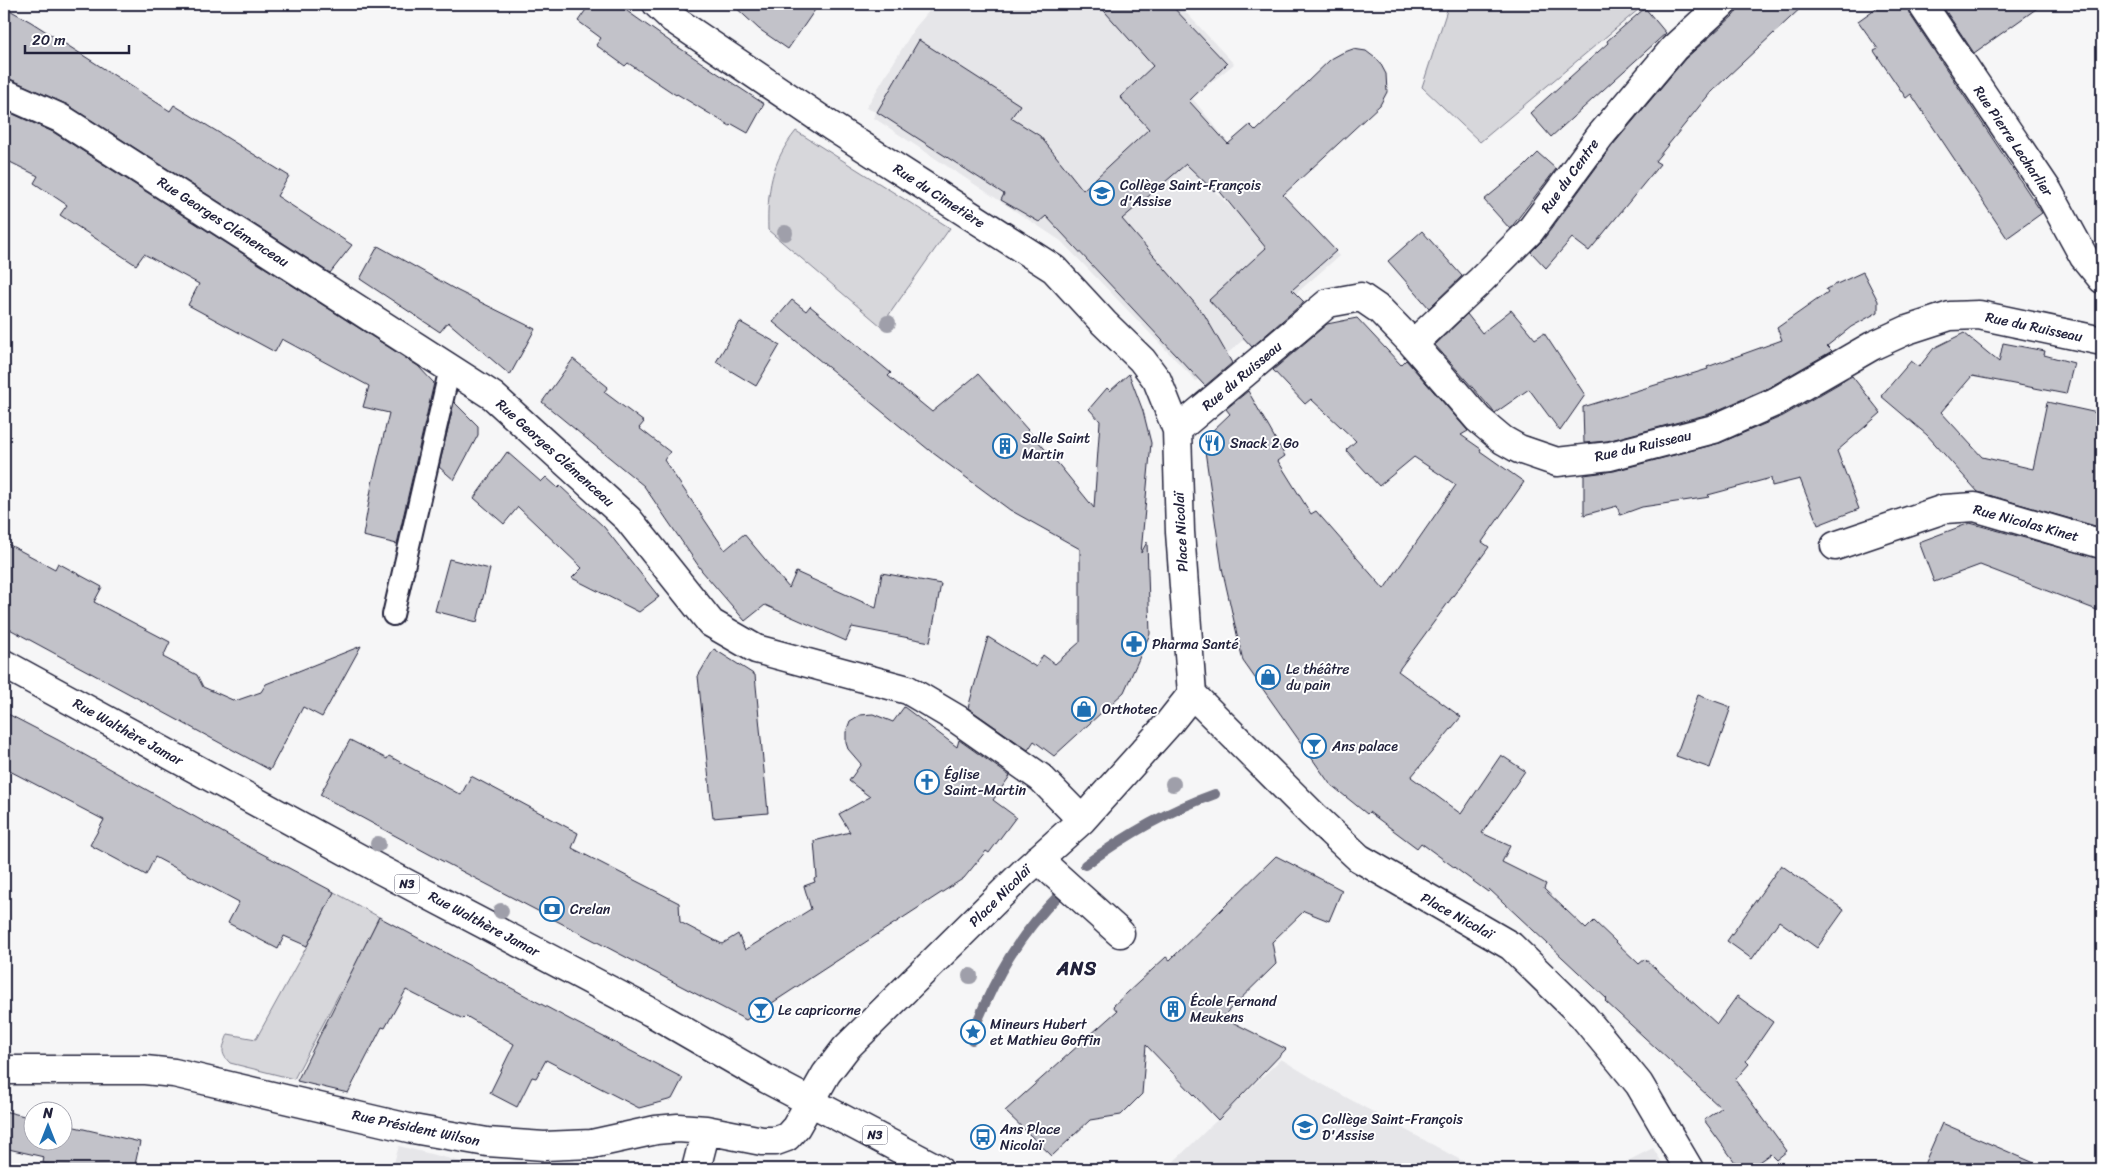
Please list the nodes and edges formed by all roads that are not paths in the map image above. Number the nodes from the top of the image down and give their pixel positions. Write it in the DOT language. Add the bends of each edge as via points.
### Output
graph roads {
  1 [pos="657,4"];
  2 [pos="1722,4"];
  3 [pos="1922,4"];
  4 [pos="4,93"];
  5 [pos="2102,279"];
  6 [pos="2102,341"];
  7 [pos="1413,344"];
  8 [pos="450,368"];
  9 [pos="1177,430"];
  10 [pos="2102,544"];
  11 [pos="1835,546"];
  12 [pos="393,615"];
  13 [pos="4,664"];
  14 [pos="1192,694"];
  15 [pos="1082,820"];
  16 [pos="1038,858"];
  17 [pos="1120,933"];
  18 [pos="4,1070"];
  19 [pos="811,1102"];
  20 [pos="706,1130"];
  21 [pos="1685,1163"];
  22 [pos="696,1169"];
  23 [pos="938,1169"];
  24 [pos="1706,1169"];
  1 -- 9 [label="street, Rue du Cimetière" via="673,20 1054,270 1142,360 1157,380"];
  2 -- 7 [label="street, Rue du Centre" via="1662,62 1600,136 1530,231"];
  3 -- 5 [label="street, Rue Pierre Lecharlier" via="2048,191 2084,257"];
  4 -- 8 [label="street, Rue Georges Clémenceau" via="60,118"];
  6 -- 7 [label="street, Rue du Ruisseau" via="1979,316 1950,316 1872,346 1775,402 1714,429 1610,456 1557,462 1502,440 1478,419"];
  7 -- 9 [label="street, Rue du Ruisseau" via="1380,310 1361,297 1328,303"];
  8 -- 12 [label="lane"];
  8 -- 15 [label="street, Rue Georges Clémenceau" via="493,396 628,520 711,623 756,649 908,690 957,719 1041,778"];
  9 -- 14 [label="street, Place Nicolaï" via="1180,532"];
  10 -- 11 [label="street, Rue Nicolas Kinet" via="1975,507 1944,509"];
  13 -- 19 [label="street, Rue Walthère Jamar / N3" via="379,870 651,1012"];
  14 -- 15 [label="street, Place Nicolaï"];
  14 -- 21 [label="street, Place Nicolaï" via="1359,858 1511,946 1583,1016 1639,1084"];
  15 -- 16 [label="street, Place Nicolaï"];
  16 -- 17 [label="street"];
  16 -- 19 [label="street, Place Nicolaï" via="846,1048 826,1074"];
  18 -- 20 [label="street, Rue Président Wilson" via="145,1070 174,1074 455,1138 516,1145 592,1144 656,1130"];
  19 -- 20 [label="street, Rue Président Wilson" via="796,1128 787,1137 776,1141"];
  19 -- 23 [label="street, Rue Walthère Jamar / N3"];
  20 -- 22 [label="street"];
  21 -- 24 [label="lane"];
}
